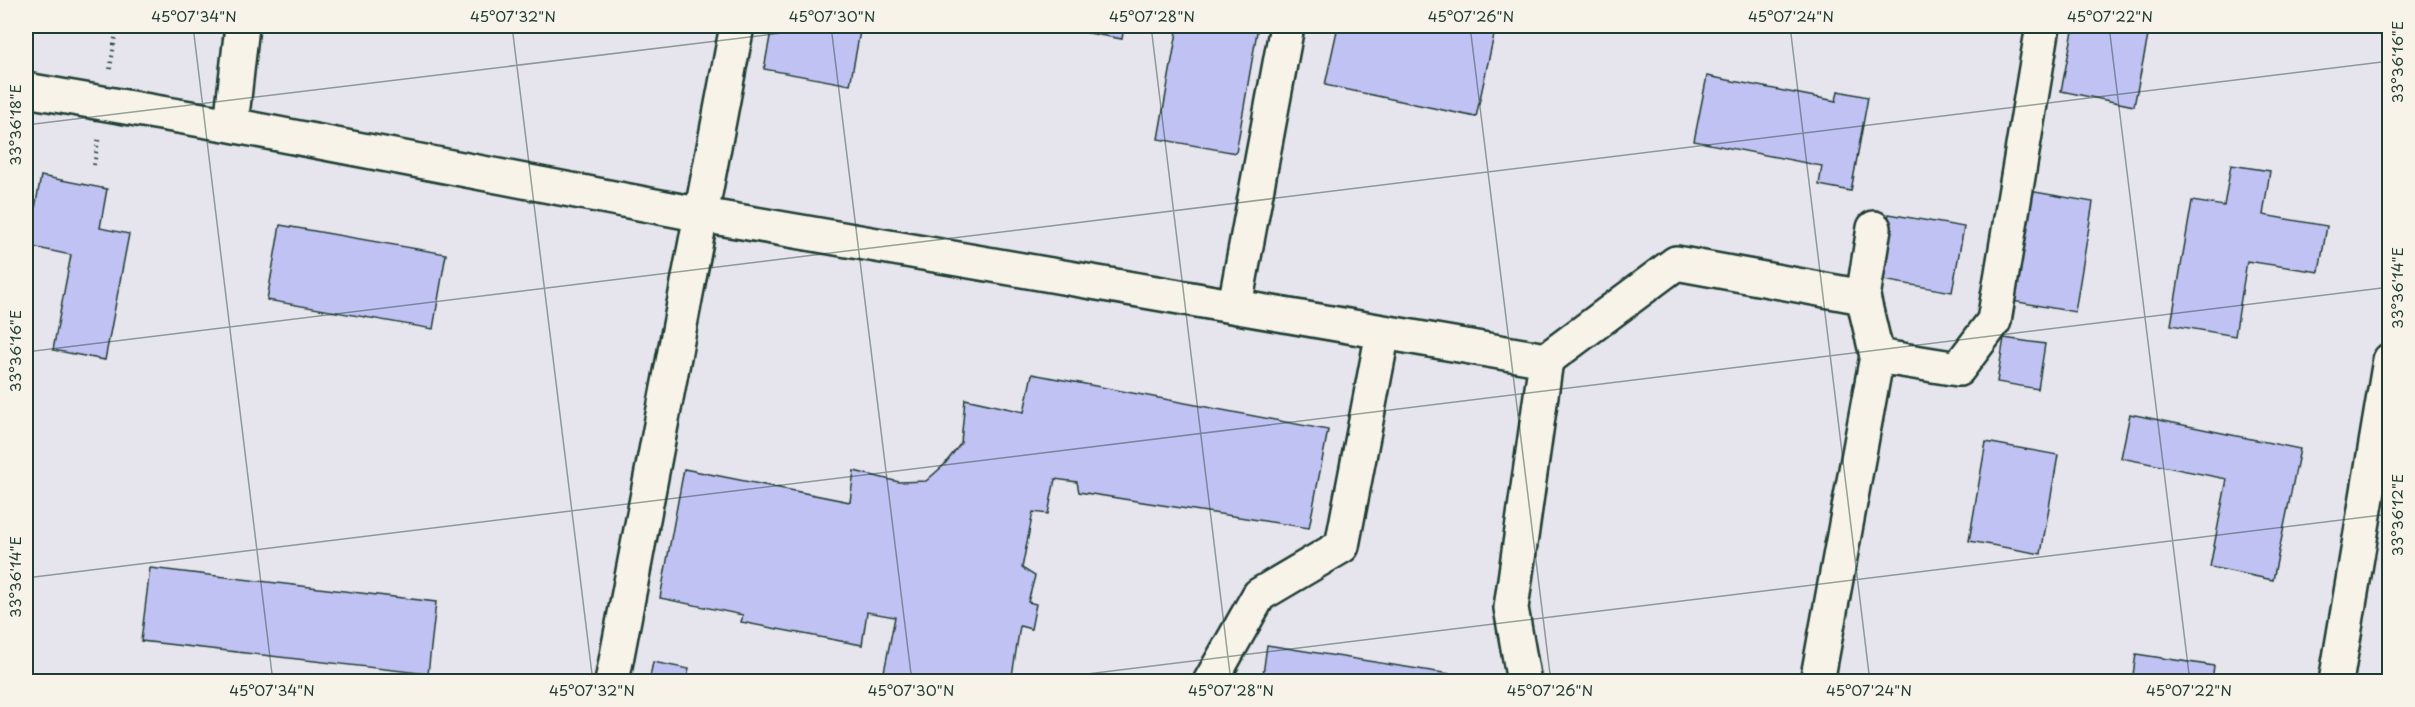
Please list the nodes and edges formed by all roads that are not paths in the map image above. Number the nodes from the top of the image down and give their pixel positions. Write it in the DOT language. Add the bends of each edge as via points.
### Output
graph roads {
  1 [pos="242,26"];
  2 [pos="736,26"];
  3 [pos="1287,26"];
  4 [pos="2043,26"];
  5 [pos="26,90"];
  6 [pos="231,126"];
  7 [pos="702,215"];
  8 [pos="1874,228"];
  9 [pos="1863,297"];
  10 [pos="1235,305"];
  11 [pos="1383,332"];
  12 [pos="1876,356"];
  13 [pos="1546,360"];
  14 [pos="2390,360"];
  15 [pos="612,681"];
  16 [pos="1210,681"];
  17 [pos="1524,681"];
  18 [pos="1817,681"];
  19 [pos="2336,681"];
  1 -- 6 [label="lane"];
  2 -- 7 [label="lane"];
  3 -- 10 [label="lane"];
  4 -- 12 [label="lane" via="1994,321 1958,369"];
  5 -- 6 [label="lane"];
  6 -- 7 [label="lane"];
  7 -- 10 [label="lane"];
  7 -- 15 [label="lane"];
  8 -- 9 [label="lane"];
  9 -- 12 [label="lane"];
  9 -- 13 [label="lane" via="1676,263"];
  10 -- 11 [label="lane"];
  11 -- 13 [label="lane"];
  11 -- 16 [label="lane" via="1342,546 1258,595"];
  12 -- 18 [label="lane"];
  13 -- 17 [label="lane" via="1511,608"];
  14 -- 19 [label="lane"];
}
